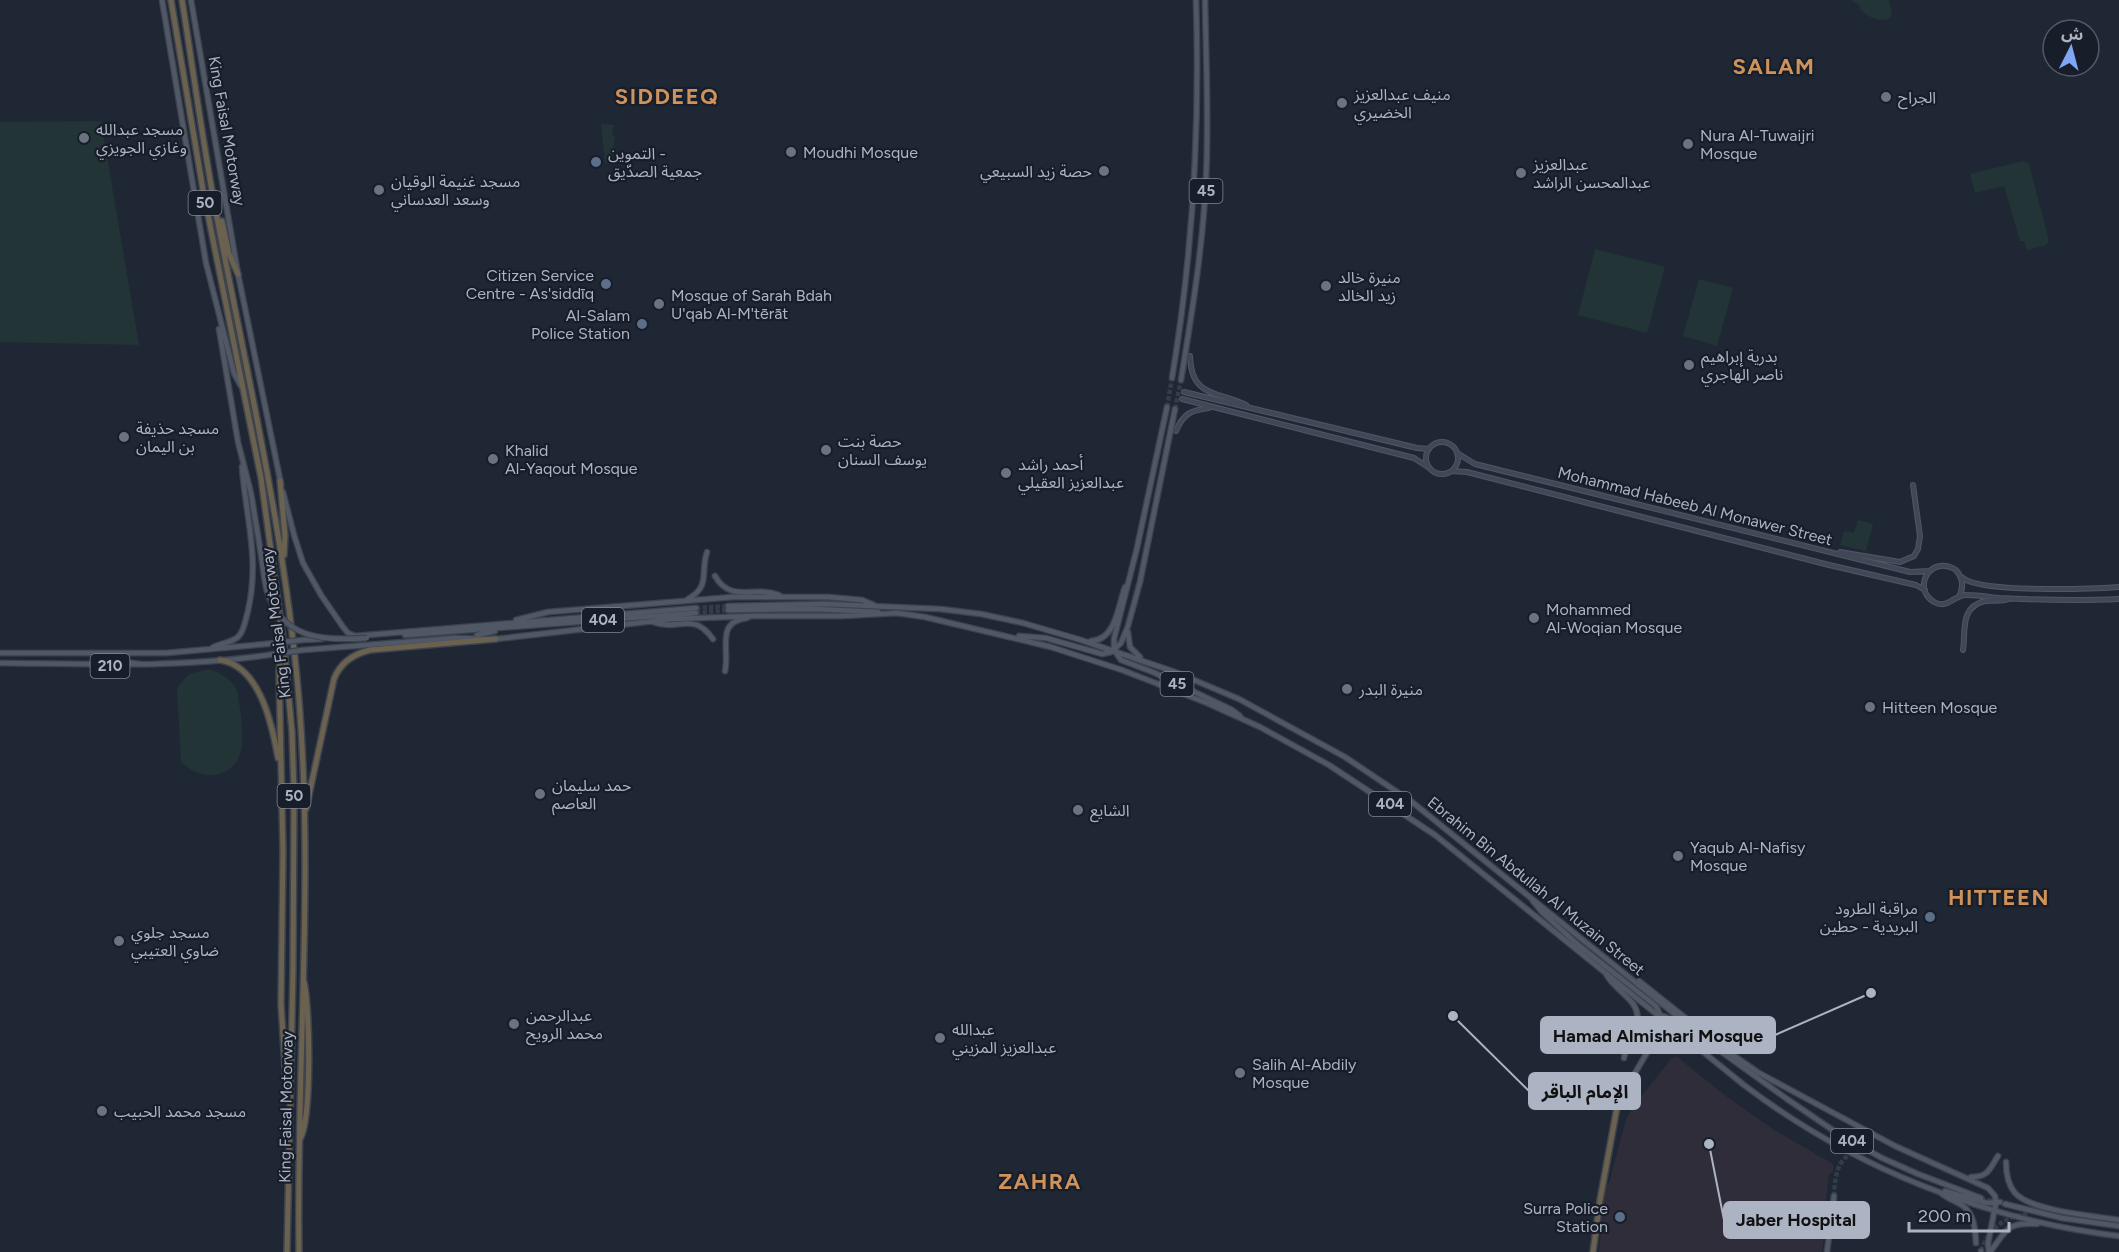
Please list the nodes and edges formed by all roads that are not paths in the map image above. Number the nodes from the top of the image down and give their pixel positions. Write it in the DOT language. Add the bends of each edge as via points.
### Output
graph roads {
  1 [pos="162,0"];
  2 [pos="171,0"];
  3 [pos="182,0"];
  4 [pos="191,0"];
  5 [pos="1196,0"];
  6 [pos="1204,0"];
  7 [pos="214,204"];
  8 [pos="238,274"];
  9 [pos="218,311"];
  10 [pos="1190,356"];
  11 [pos="1172,378"];
  12 [pos="1181,380"];
  13 [pos="242,386"];
  14 [pos="1184,392"];
  15 [pos="1182,399"];
  16 [pos="1167,407"];
  17 [pos="1214,407"];
  18 [pos="1175,409"];
  19 [pos="1252,409"];
  20 [pos="1176,431"];
  21 [pos="1429,449"];
  22 [pos="1457,453"];
  23 [pos="242,459"];
  24 [pos="1428,467"];
  25 [pos="1452,471"];
  26 [pos="280,481"];
  27 [pos="1912,485"];
  28 [pos="1822,550"];
  29 [pos="707,552"];
  30 [pos="283,560"];
  31 [pos="1131,571"];
  32 [pos="1929,571"];
  33 [pos="715,576"];
  34 [pos="1960,576"];
  35 [pos="2119,587"];
  36 [pos="1924,590"];
  37 [pos="782,596"];
  38 [pos="1959,597"];
  39 [pos="2010,598"];
  40 [pos="2119,599"];
  41 [pos="687,600"];
  42 [pos="876,606"];
  43 [pos="696,610"];
  44 [pos="897,613"];
  45 [pos="755,616"];
  46 [pos="651,621"];
  47 [pos="510,625"];
  48 [pos="1128,626"];
  49 [pos="355,636"];
  50 [pos="1009,636"];
  51 [pos="468,637"];
  52 [pos="496,639"];
  53 [pos="713,639"];
  54 [pos="1081,640"];
  55 [pos="258,645"];
  56 [pos="284,646"];
  57 [pos="210,649"];
  58 [pos="1114,650"];
  59 [pos="1963,650"];
  60 [pos="0,653"];
  61 [pos="114,654"];
  62 [pos="268,655"];
  63 [pos="257,656"];
  64 [pos="220,660"];
  65 [pos="0,663"];
  66 [pos="142,665"];
  67 [pos="725,671"];
  68 [pos="1175,672"];
  69 [pos="1241,718"];
  70 [pos="283,782"];
  71 [pos="304,814"];
  72 [pos="1530,896"];
  73 [pos="1605,972"];
  74 [pos="1631,977"];
  75 [pos="1660,1016"];
  76 [pos="1699,1047"];
  77 [pos="1723,1053"];
  78 [pos="1623,1058"];
  79 [pos="1624,1086"];
  80 [pos="1618,1102"];
  81 [pos="289,1116"];
  82 [pos="1868,1153"];
  83 [pos="1998,1156"];
  84 [pos="1882,1158"];
  85 [pos="2006,1162"];
  86 [pos="1966,1176"];
  87 [pos="1939,1191"];
  88 [pos="1834,1196"];
  89 [pos="1982,1197"];
  90 [pos="2000,1203"];
  91 [pos="1995,1210"];
  92 [pos="2028,1214"];
  93 [pos="2119,1220"];
  94 [pos="2048,1224"];
  95 [pos="2119,1228"];
  96 [pos="2119,1236"];
  97 [pos="1976,1243"];
  98 [pos="287,1252"];
  99 [pos="300,1252"];
  100 [pos="1593,1252"];
  101 [pos="1827,1252"];
  102 [pos="1990,1252"];
  1 -- 9 [label="main road, King Faisal Motorway" via="203,247"];
  2 -- 13 [label="highway, King Faisal Motorway / 50"];
  3 -- 7 [label="highway, King Faisal Motorway / 50"];
  4 -- 8 [label="main road, King Faisal Motorway"];
  5 -- 11 [label="main road, 45" via="1198,96 1193,197 1187,283"];
  6 -- 12 [label="main road, 45" via="1206,183"];
  7 -- 8 [label="highway"];
  7 -- 30 [label="highway, King Faisal Motorway / 50"];
  8 -- 26 [label="main road, King Faisal Motorway"];
  9 -- 13 [label="main road, King Faisal Motorway" via="234,373"];
  9 -- 23 [label="main road"];
  10 -- 19 [label="main road" via="1192,374 1200,387"];
  13 -- 56 [label="highway, King Faisal Motorway / 50" via="261,478"];
  14 -- 19 [label="main road"];
  15 -- 17 [label="main road"];
  16 -- 31 [label="main road"];
  17 -- 20 [label="main road" via="1188,412"];
  17 -- 24 [label="main road" via="1414,458"];
  18 -- 48 [label="main road" via="1150,542"];
  19 -- 21 [label="main road"];
  21 -- 22 [label="main road" via="1443,442"];
  21 -- 24 [label="main road"];
  22 -- 25 [label="main road"];
  22 -- 28 [label="main road, Mohammad Habeeb Al Monawer Street" via="1475,464"];
  23 -- 47 [label="main road, bridge" via="266,587 271,602 290,625 326,639"];
  23 -- 57 [label="main road" via="253,541 251,595 241,633"];
  24 -- 25 [label="main road" via="1440,474"];
  25 -- 36 [label="main road, Mohammad Habeeb Al Monawer Street"];
  26 -- 30 [label="highway"];
  26 -- 49 [label="main road, King Faisal Motorway" via="307,571 343,627"];
  27 -- 28 [label="main road" via="1920,541 1912,558 1900,562"];
  28 -- 32 [label="main road, Mohammad Habeeb Al Monawer Street" via="1910,572"];
  29 -- 41 [label="main road" via="702,586"];
  30 -- 71 [label="highway, King Faisal Motorway / 50" via="298,697"];
  31 -- 54 [label="main road" via="1109,633 1097,641"];
  31 -- 58 [label="main road"];
  32 -- 34 [label="main road" via="1947,566"];
  32 -- 36 [label="main road"];
  33 -- 37 [label="main road" via="731,591"];
  34 -- 35 [label="main road" via="1977,584 2043,589"];
  34 -- 38 [label="main road"];
  36 -- 38 [label="main road" via="1932,601 1940,604"];
  37 -- 41 [label="main road"];
  37 -- 42 [label="main road" via="859,599"];
  38 -- 39 [label="main road"];
  39 -- 40 [label="main road"];
  39 -- 59 [label="main road" via="1982,602 1971,609 1964,622"];
  41 -- 47 [label="main road" via="548,612"];
  42 -- 44 [label="main road, 404" via="806,603 728,608"];
  42 -- 54 [label="main road, Ebrahim Bin Abdullah Al Muzain Street / 404" via="981,614"];
  43 -- 47 [label="main road"];
  44 -- 45 [label="main road, 404"];
  44 -- 50 [label="main road, 404"];
  45 -- 46 [label="main road, 404"];
  45 -- 67 [label="main road" via="736,621 728,629"];
  46 -- 52 [label="main road, 404"];
  46 -- 53 [label="main road" via="664,625 697,624"];
  47 -- 49 [label="main road"];
  47 -- 51 [label="main road"];
  48 -- 58 [label="main road"];
  48 -- 68 [label="main road" via="1128,642 1134,652"];
  49 -- 55 [label="main road, 210, bridge"];
  50 -- 58 [label="main road" via="1044,638 1099,654"];
  50 -- 69 [label="main road, 404" via="1122,670"];
  51 -- 52 [label="main road, 404"];
  51 -- 62 [label="main road, 404, bridge"];
  52 -- 71 [label="highway" via="376,649 359,653 345,663 334,679"];
  54 -- 58 [label="main road, Ebrahim Bin Abdullah Al Muzain Street / 404"];
  55 -- 57 [label="main road, 210"];
  55 -- 63 [label="main road" via="254,650"];
  56 -- 70 [label="highway" via="279,667"];
  56 -- 81 [label="highway, King Faisal Motorway / 50" via="294,792"];
  57 -- 61 [label="main road, 210"];
  58 -- 68 [label="main road, Ebrahim Bin Abdullah Al Muzain Street / 404"];
  58 -- 69 [label="main road, 45" via="1123,661 1232,710"];
  60 -- 61 [label="main road, 210"];
  61 -- 66 [label="main road" via="116,662"];
  62 -- 63 [label="main road, 210"];
  63 -- 64 [label="main road, 210"];
  64 -- 66 [label="main road, 210"];
  64 -- 70 [label="highway" via="241,668 256,686 274,736"];
  65 -- 66 [label="main road, 210"];
  68 -- 72 [label="main road, Ebrahim Bin Abdullah Al Muzain Street / 404" via="1258,708 1345,757 1423,810"];
  69 -- 73 [label="main road, 404" via="1329,765 1417,822"];
  70 -- 81 [label="highway" via="281,1004"];
  71 -- 99 [label="highway, King Faisal Motorway / 50"];
  72 -- 74 [label="main road, Ebrahim Bin Abdullah Al Muzain Street / 404"];
  72 -- 75 [label="main road" via="1577,944 1654,1004"];
  73 -- 75 [label="main road, 404"];
  73 -- 78 [label="main road" via="1637,1012 1637,1025"];
  74 -- 77 [label="main road, Ebrahim Bin Abdullah Al Muzain Street / 404"];
  74 -- 86 [label="main road" via="1759,1073 1895,1146"];
  75 -- 76 [label="main road, 404"];
  75 -- 77 [label="main road"];
  76 -- 79 [label="main road" via="1673,1038 1657,1041"];
  76 -- 87 [label="main road, 404" via="1802,1125 1872,1164"];
  77 -- 84 [label="main road, Ebrahim Bin Abdullah Al Muzain Street / 404" via="1837,1133"];
  80 -- 100 [label="highway"];
  81 -- 98 [label="highway, King Faisal Motorway / 50"];
  82 -- 84 [label="main road"];
  83 -- 86 [label="main road" via="1986,1174"];
  84 -- 89 [label="main road, Ebrahim Bin Abdullah Al Muzain Street / 404"];
  85 -- 93 [label="main road" via="2011,1188 2023,1199 2068,1212"];
  86 -- 90 [label="main road" via="1990,1190"];
  87 -- 90 [label="main road"];
  87 -- 91 [label="main road, 404"];
  87 -- 97 [label="main road" via="1969,1212"];
  88 -- 101 [label="main road"];
  90 -- 91 [label="main road"];
  90 -- 95 [label="main road"];
  91 -- 94 [label="main road, 404"];
  91 -- 102 [label="main road" via="1988,1243"];
  92 -- 95 [label="main road"];
  94 -- 96 [label="main road, 404"];
  94 -- 102 [label="main road" via="2010,1227"];
}
